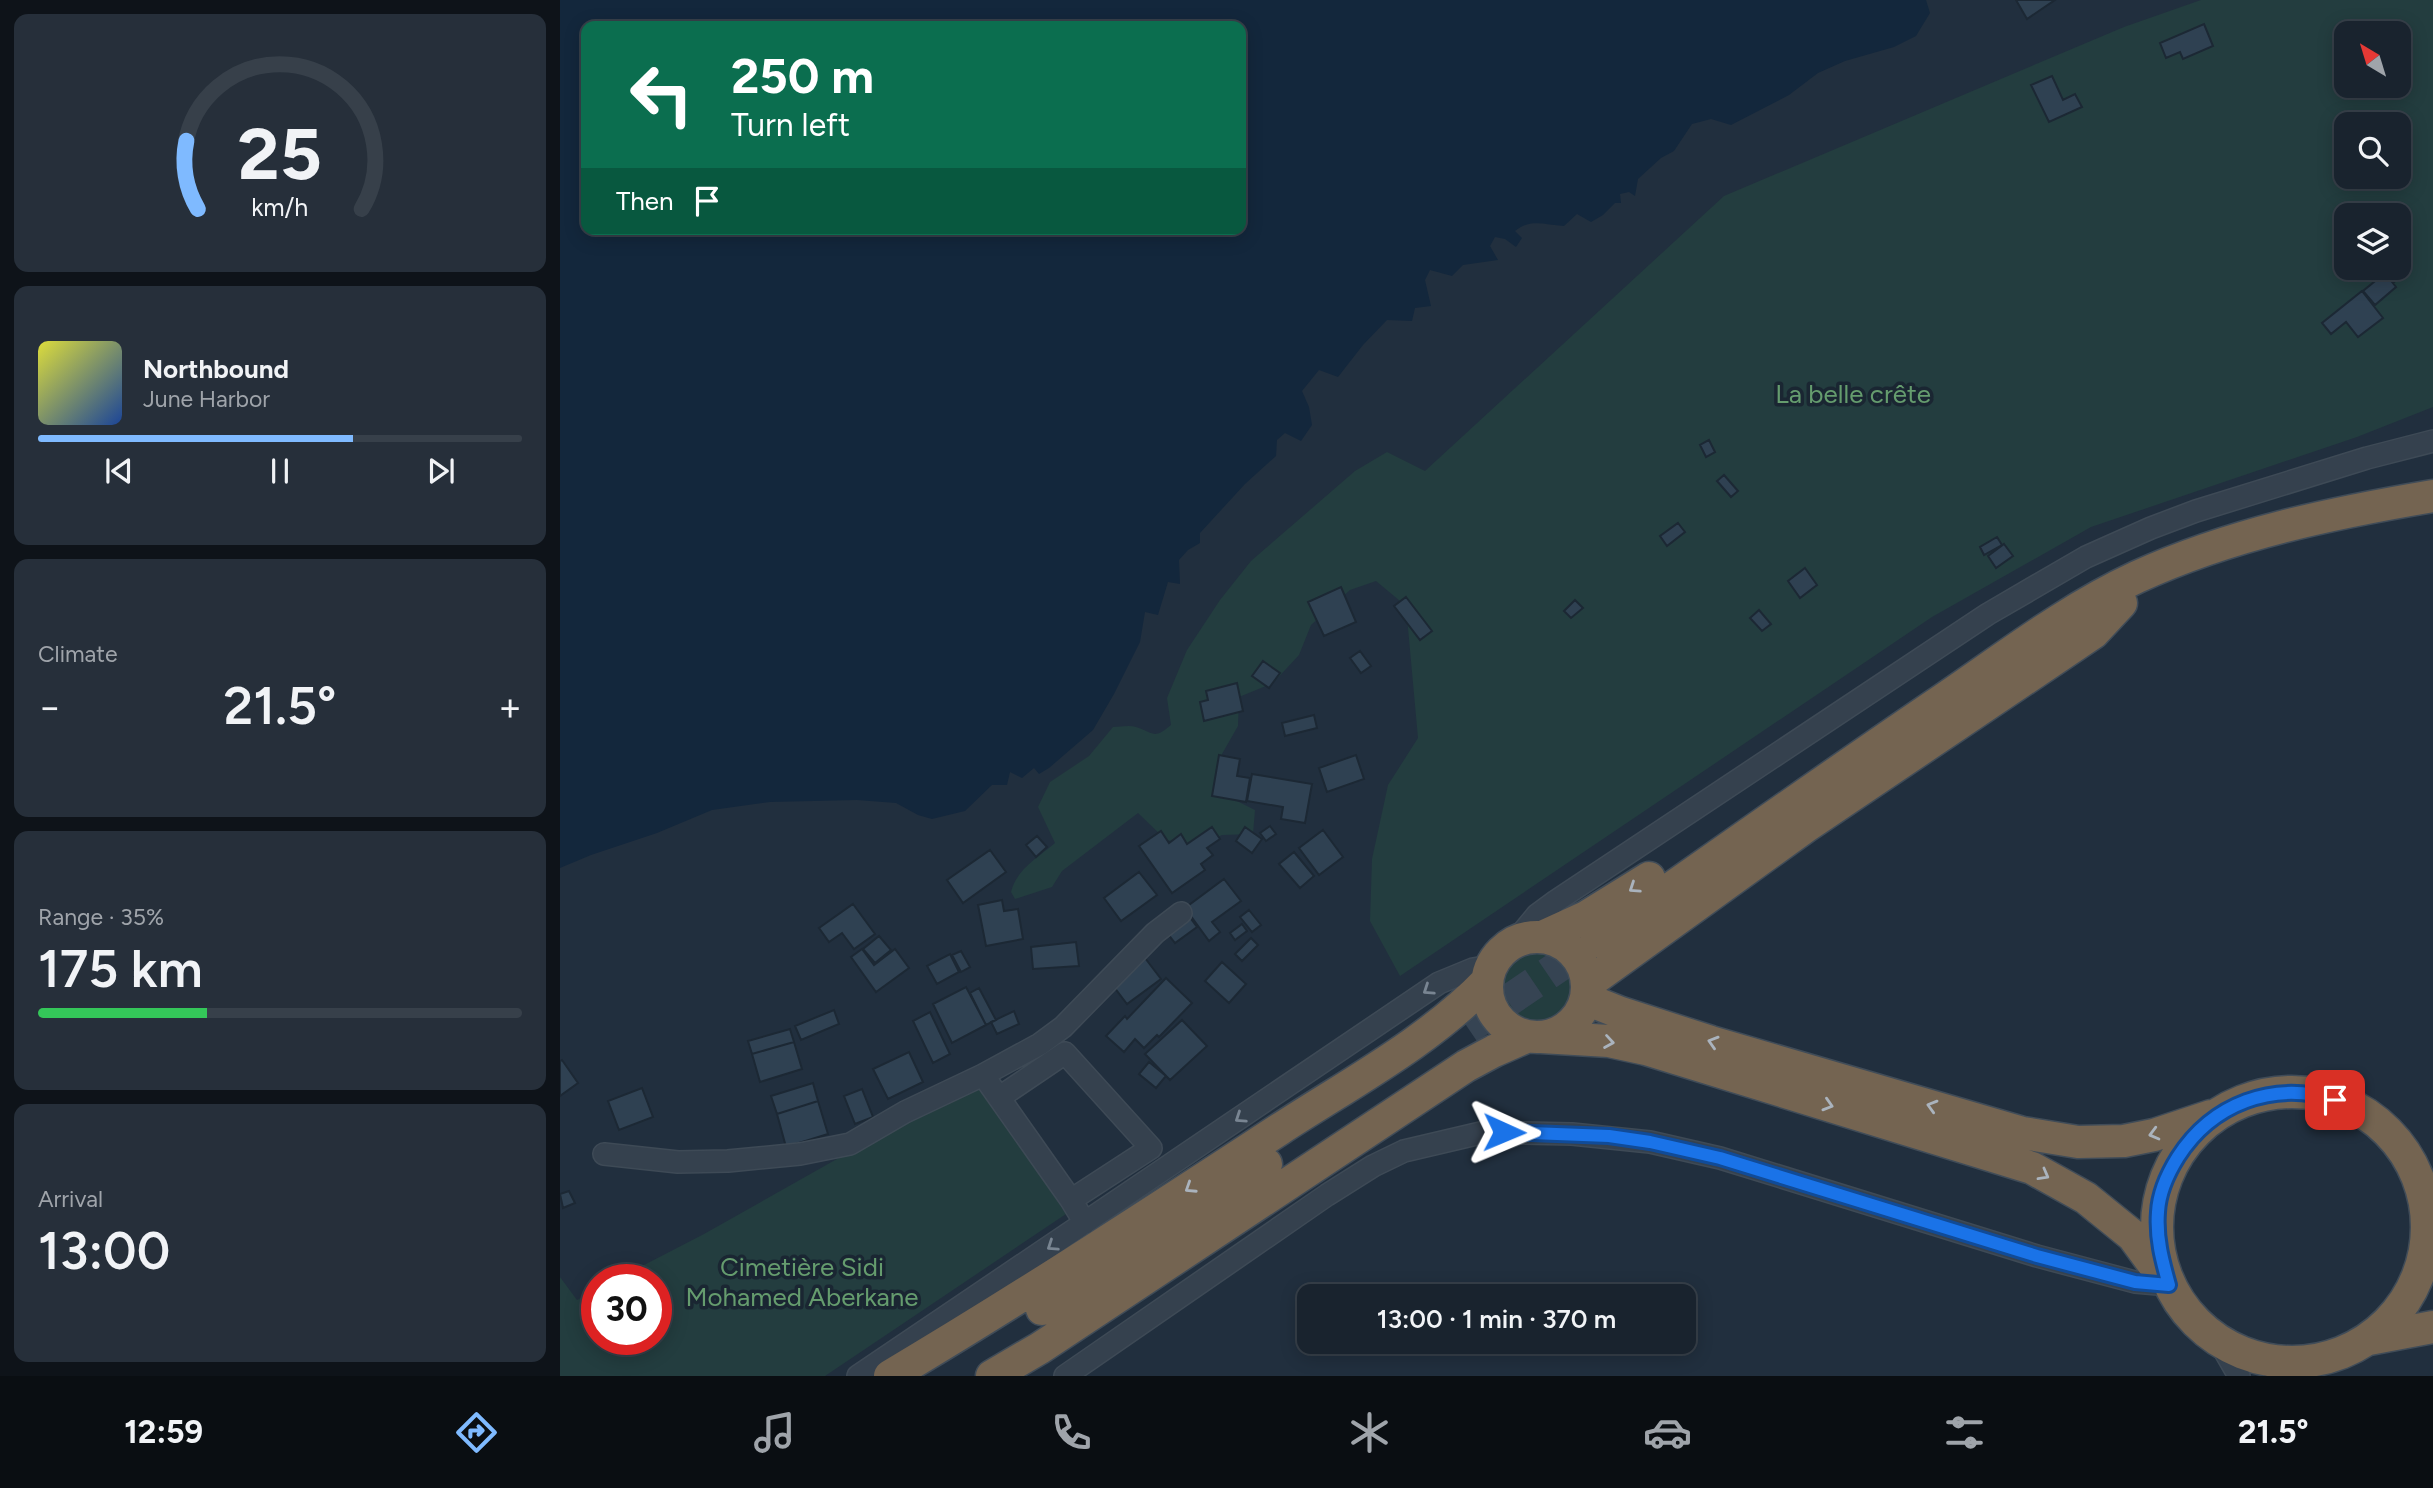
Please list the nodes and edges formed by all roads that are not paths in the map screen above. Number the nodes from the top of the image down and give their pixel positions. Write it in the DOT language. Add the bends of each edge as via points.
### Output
graph roads {
  1 [pos="2433,441"];
  2 [pos="2433,496"];
  3 [pos="2433,507"];
  4 [pos="2433,517"];
  5 [pos="2388,522"];
  6 [pos="2124,593"];
  7 [pos="1181,913"];
  8 [pos="1527,940"];
  9 [pos="1599,945"];
  10 [pos="1637,947"];
  11 [pos="1489,974"];
  12 [pos="1586,991"];
  13 [pos="1671,1029"];
  14 [pos="1534,1037"];
  15 [pos="983,1075"];
  16 [pos="1000,1097"];
  17 [pos="2219,1113"];
  18 [pos="604,1154"];
  19 [pos="1071,1200"];
  20 [pos="2429,1205"];
  21 [pos="1085,1223"];
  22 [pos="2169,1285"];
  23 [pos="2433,1327"];
  24 [pos="2367,1340"];
  25 [pos="2220,1343"];
  26 [pos="2285,1369"];
  27 [pos="858,1376"];
  28 [pos="890,1376"];
  29 [pos="927,1376"];
  30 [pos="967,1376"];
  31 [pos="992,1376"];
  32 [pos="1065,1376"];
  33 [pos="2239,1376"];
  1 -- 8 [label="street" via="2196,511 2086,557 1988,614 1556,901 1537,915"];
  2 -- 6 [label="highway" via="2284,525 2195,554"];
  3 -- 5 [label="highway"];
  4 -- 5 [label="highway"];
  5 -- 6 [label="highway" via="2341,529"];
  6 -- 8 [label="highway, one-way" via="2075,595 2029,617 1618,898 1586,917"];
  6 -- 9 [label="highway"];
  6 -- 10 [label="highway" via="2109,618 2086,637"];
  7 -- 15 [label="street" via="1155,933 1063,1027"];
  8 -- 11 [label="highway" via="1500,953"];
  8 -- 12 [label="highway" via="1559,942 1573,952 1583,967"];
  10 -- 12 [label="highway"];
  10 -- 13 [label="highway" via="1622,977 1625,993 1645,1014"];
  11 -- 14 [label="highway" via="1487,996 1500,1022 1512,1032"];
  11 -- 21 [label="street, one-way" via="1473,969 1439,983"];
  11 -- 28 [label="highway, one-way" via="1469,1000 1388,1059 998,1312"];
  12 -- 13 [label="highway"];
  12 -- 14 [label="highway" via="1580,1013 1570,1026 1557,1034"];
  17 -- 13 [label="highway, one-way" via="2154,1135 2078,1142 2023,1133"];
  14 -- 22 [label="highway, one-way" via="1609,1041 1646,1049 2032,1168 2086,1198 2133,1236"];
  14 -- 31 [label="highway" via="1494,1051 1456,1073"];
  15 -- 16 [label="street"];
  15 -- 18 [label="street" via="850,1144 728,1161 678,1162"];
  16 -- 19 [label="street"];
  16 -- 19 [label="street" via="1065,1053 1151,1148"];
  17 -- 20 [label="highway" via="2274,1093 2315,1093 2354,1106 2388,1130 2412,1163"];
  17 -- 22 [label="highway" via="2189,1139 2168,1172 2158,1209 2158,1248"];
  19 -- 21 [label="street"];
  20 -- 24 [label="highway" via="2427,1241 2417,1280 2396,1314"];
  21 -- 27 [label="street, one-way"];
  22 -- 25 [label="highway" via="2190,1317"];
  22 -- 32 [label="street" via="2135,1282 2037,1256 1720,1158 1650,1142 1485,1132 1404,1151 1373,1166"];
  23 -- 24 [label="highway"];
  24 -- 26 [label="highway" via="2332,1357"];
  25 -- 26 [label="highway"];
  25 -- 33 [label="street"];
  29 -- 30 [label="highway" via="1107,1269 1471,1033 1067,1314"];
}
